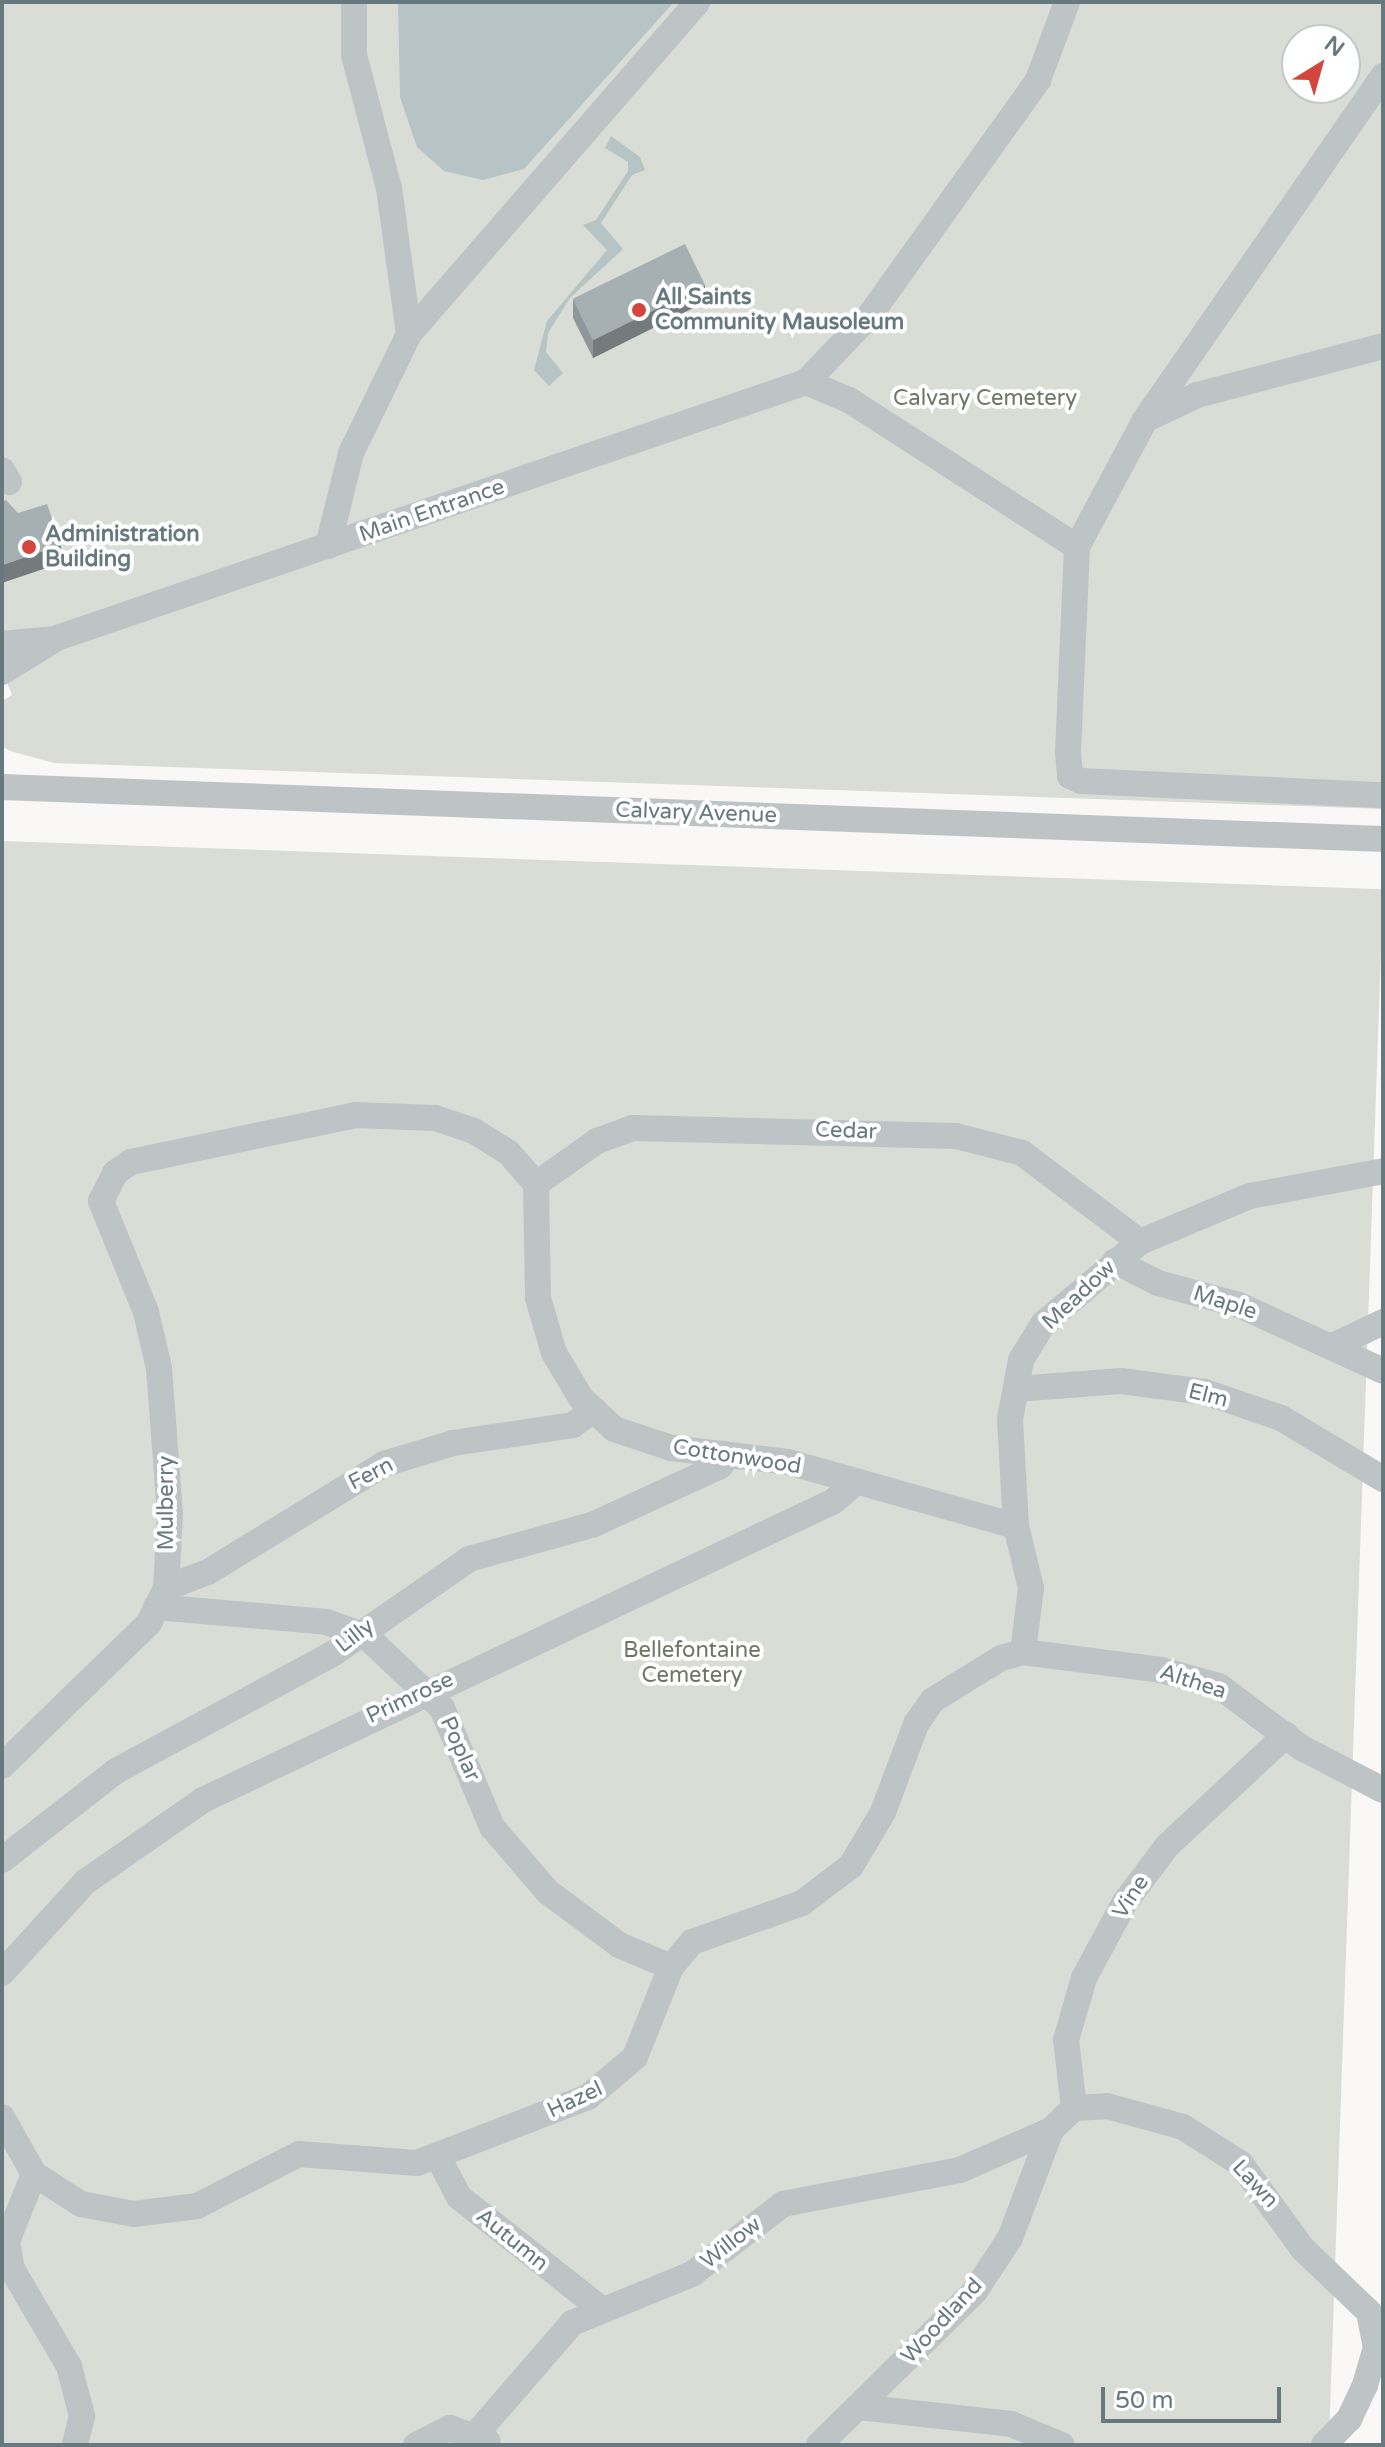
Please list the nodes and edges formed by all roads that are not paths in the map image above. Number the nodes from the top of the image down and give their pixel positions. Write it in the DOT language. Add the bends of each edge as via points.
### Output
graph roads {
  1 [pos="354,2"];
  2 [pos="698,2"];
  3 [pos="1067,2"];
  4 [pos="1383,76"];
  5 [pos="409,334"];
  6 [pos="1383,346"];
  7 [pos="806,382"];
  8 [pos="1145,420"];
  9 [pos="328,546"];
  10 [pos="1077,547"];
  11 [pos="57,638"];
  12 [pos="2,644"];
  13 [pos="2,672"];
  14 [pos="9,785"];
  15 [pos="1383,795"];
  16 [pos="1383,839"];
  17 [pos="1383,1171"];
  18 [pos="536,1184"];
  19 [pos="1140,1242"];
  20 [pos="1115,1261"];
  21 [pos="1383,1322"];
  22 [pos="1335,1345"];
  23 [pos="1383,1371"];
  24 [pos="1016,1389"];
  25 [pos="594,1410"];
  26 [pos="728,1455"];
  27 [pos="1383,1479"];
  28 [pos="857,1481"];
  29 [pos="1016,1526"];
  30 [pos="161,1598"];
  31 [pos="359,1634"];
  32 [pos="1023,1652"];
  33 [pos="427,1691"];
  34 [pos="1286,1735"];
  35 [pos="2,1766"];
  36 [pos="1383,1790"];
  37 [pos="2,1860"];
  38 [pos="671,1967"];
  39 [pos="2,1973"];
  40 [pos="1074,2108"];
  41 [pos="2,2117"];
  42 [pos="1051,2130"];
  43 [pos="439,2159"];
  44 [pos="34,2174"];
  45 [pos="600,2308"];
  46 [pos="1376,2308"];
  47 [pos="858,2407"];
  48 [pos="483,2440"];
  49 [pos="75,2445"];
  50 [pos="416,2445"];
  51 [pos="819,2445"];
  52 [pos="1062,2445"];
  53 [pos="1324,2445"];
  1 -- 5 [label="street" via="354,55 389,188"];
  2 -- 5 [label="street"];
  3 -- 7 [label="street" via="1038,80 870,315"];
  4 -- 8 [label="street"];
  5 -- 9 [label="street" via="351,453"];
  6 -- 8 [label="street" via="1197,395"];
  7 -- 9 [label="street, Main Entrance"];
  7 -- 10 [label="street" via="849,400"];
  8 -- 10 [label="street"];
  9 -- 11 [label="street, Main Entrance"];
  10 -- 15 [label="street" via="1070,776"];
  11 -- 12 [label="street, Main Entrance"];
  11 -- 13 [label="street, Main Entrance"];
  14 -- 16 [label="street, Calvary Avenue"];
  17 -- 19 [label="street, Meadow" via="1250,1196"];
  18 -- 19 [label="street, Cedar" via="597,1141 633,1128 956,1136 1022,1153"];
  18 -- 25 [label="street, Cottonwood" via="538,1298 554,1353"];
  18 -- 30 [label="street, Mulberry" via="509,1153 474,1131 435,1118 380,1115 131,1162 106,1185 101,1201 146,1312 159,1368 170,1514"];
  19 -- 20 [label="street, Meadow"];
  20 -- 22 [label="street, Maple"];
  20 -- 24 [label="street, Meadow" via="1043,1324 1021,1360"];
  21 -- 22 [label="street"];
  22 -- 23 [label="street, Maple"];
  24 -- 27 [label="street, Elm" via="1121,1381 1205,1392 1281,1418"];
  24 -- 29 [label="street, Meadow" via="1010,1419"];
  25 -- 26 [label="street, Cottonwood" via="614,1429 671,1448"];
  25 -- 30 [label="street, Fern" via="573,1425 453,1443 384,1464"];
  26 -- 28 [label="street, Cottonwood"];
  26 -- 31 [label="street, Lilly" via="720,1466 592,1525 469,1559"];
  28 -- 29 [label="street, Cottonwood"];
  28 -- 33 [label="street, Primrose" via="834,1501"];
  29 -- 32 [label="street, Meadow" via="1031,1588"];
  30 -- 31 [label="street, Poplar" via="326,1622"];
  30 -- 35 [label="street"];
  31 -- 33 [label="street, Poplar"];
  31 -- 37 [label="street, Lilly" via="116,1771"];
  32 -- 34 [label="street, Althea" via="1161,1670 1219,1686"];
  32 -- 38 [label="street, Hazel" via="933,1700 904,1751 883,1812 851,1866 829,1887 692,1942"];
  33 -- 38 [label="street, Poplar" via="449,1721 492,1827 548,1892 619,1945"];
  33 -- 39 [label="street, Primrose" via="203,1800 85,1882"];
  34 -- 36 [label="street, Althea"];
  34 -- 40 [label="street, Vine" via="1167,1846 1125,1902 1084,1978 1066,2040"];
  38 -- 43 [label="street, Hazel" via="640,2050 615,2080"];
  40 -- 42 [label="street"];
  40 -- 46 [label="street, Lawn" via="1144,2111 1241,2164 1303,2249"];
  41 -- 44 [label="street"];
  42 -- 45 [label="street, Willow" via="960,2170 783,2204 692,2274"];
  42 -- 47 [label="street, Woodland" via="1010,2238 975,2291"];
  43 -- 44 [label="street, Hazel" via="299,2154 197,2206 134,2214 81,2204"];
  43 -- 45 [label="street, Autumn" via="459,2197"];
  44 -- 49 [label="street" via="7,2241 12,2269 69,2366 82,2416"];
  45 -- 48 [label="street, Willow" via="572,2323 528,2366"];
  46 -- 53 [label="street" via="1376,2347 1365,2385 1349,2419"];
  47 -- 51 [label="street, Woodland"];
  47 -- 52 [label="street" via="1011,2424"];
  48 -- 50 [label="street, Willow" via="450,2428"];
}
